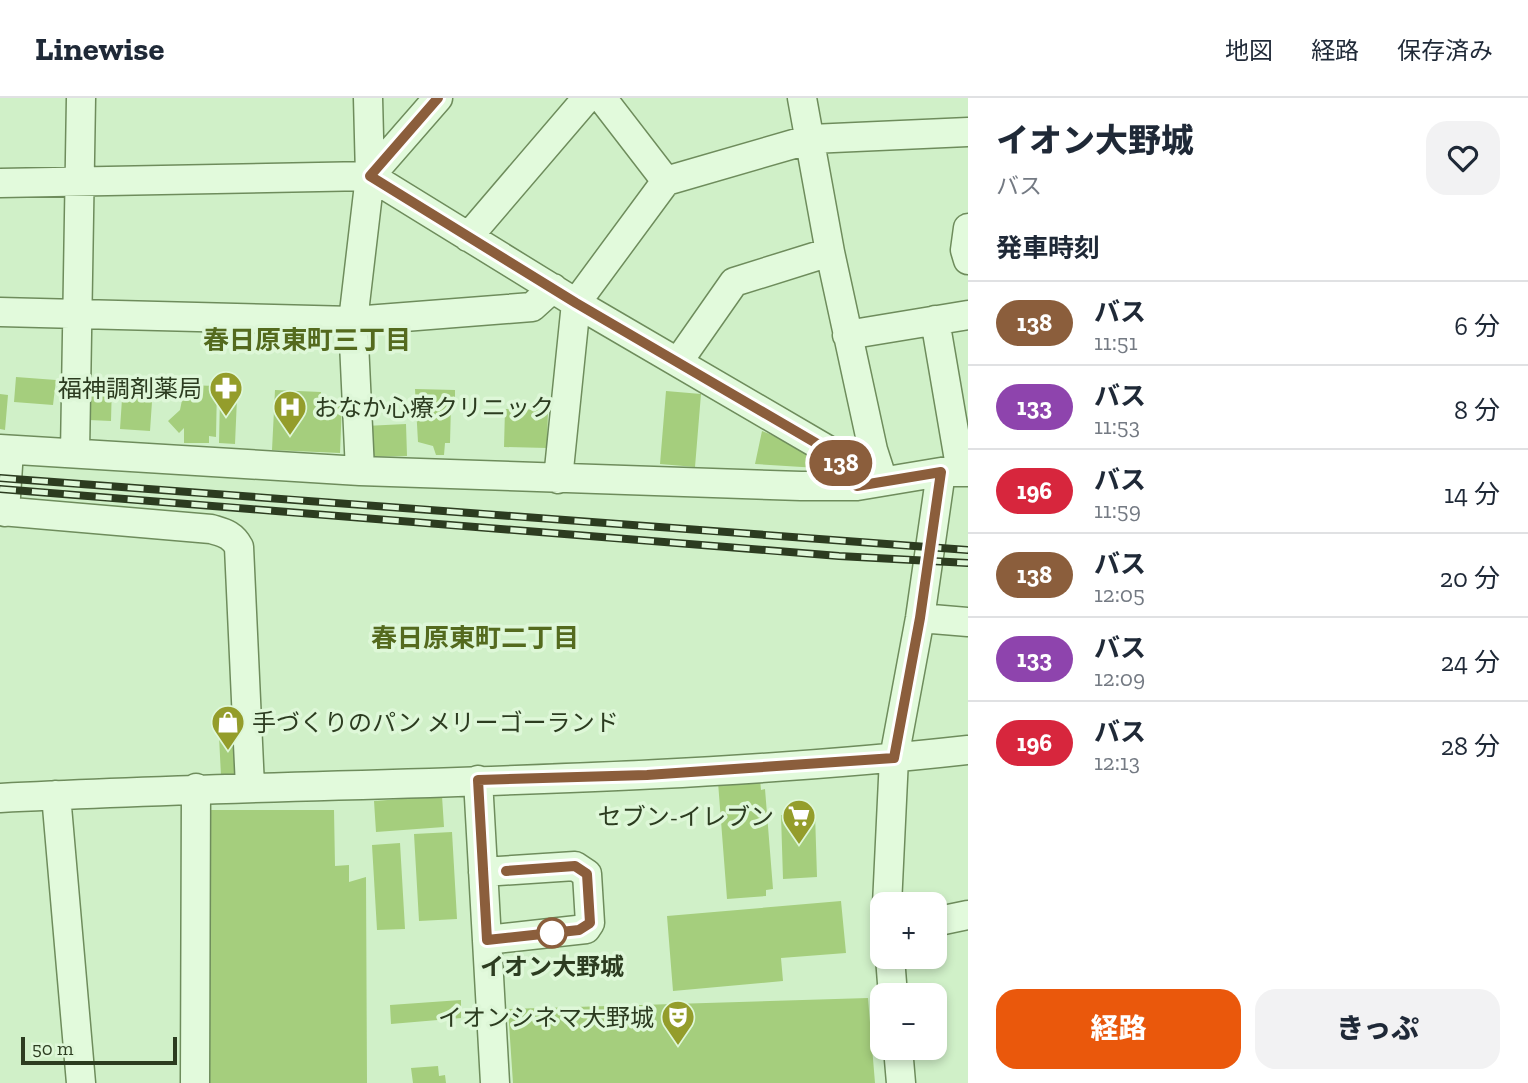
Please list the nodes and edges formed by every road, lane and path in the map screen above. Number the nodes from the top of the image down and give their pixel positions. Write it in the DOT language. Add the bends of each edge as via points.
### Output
graph roads {
  1 [pos="80,98"];
  2 [pos="368,98"];
  3 [pos="438,98"];
  4 [pos="587,98"];
  5 [pos="602,98"];
  6 [pos="802,98"];
  7 [pos="968,132"];
  8 [pos="811,139"];
  9 [pos="370,176"];
  10 [pos="666,181"];
  11 [pos="79,182"];
  12 [pos="0,183"];
  13 [pos="968,228"];
  14 [pos="468,237"];
  15 [pos="830,252"];
  16 [pos="968,260"];
  17 [pos="564,295"];
  18 [pos="0,312"];
  19 [pos="77,313"];
  20 [pos="968,315"];
  21 [pos="935,320"];
  22 [pos="354,321"];
  23 [pos="847,334"];
  24 [pos="678,362"];
  25 [pos="5,450"];
  26 [pos="75,453"];
  27 [pos="360,471"];
  28 [pos="957,472"];
  29 [pos="558,479"];
  30 [pos="870,484"];
  31 [pos="2,512"];
  32 [pos="920,618"];
  33 [pos="968,622"];
  34 [pos="968,750"];
  35 [pos="894,758"];
  36 [pos="478,780"];
  37 [pos="250,786"];
  38 [pos="196,788"];
  39 [pos="56,795"];
  40 [pos="0,798"];
  41 [pos="483,872"];
  42 [pos="888,892"];
  43 [pos="968,915"];
  44 [pos="947,919"];
  45 [pos="487,940"];
  46 [pos="899,1060"];
  47 [pos="81,1083"];
  48 [pos="195,1083"];
  49 [pos="495,1083"];
  50 [pos="901,1083"];
  1 -- 11 [label="street"];
  2 -- 9 [label="street"];
  3 -- 9 [label="street"];
  4 -- 14 [label="street"];
  5 -- 10 [label="street"];
  6 -- 8 [label="street"];
  7 -- 8 [label="street"];
  8 -- 10 [label="street"];
  8 -- 15 [label="street"];
  9 -- 11 [label="street"];
  9 -- 14 [label="street"];
  9 -- 22 [label="street"];
  10 -- 17 [label="street"];
  11 -- 12 [label="street"];
  11 -- 19 [label="street"];
  13 -- 16 [label="street"];
  14 -- 17 [label="street"];
  15 -- 23 [label="street"];
  15 -- 24 [label="street" via="734,282"];
  17 -- 22 [label="street" via="532,307"];
  17 -- 24 [label="street"];
  17 -- 29 [label="street"];
  18 -- 19 [label="street"];
  19 -- 22 [label="street"];
  19 -- 26 [label="street"];
  20 -- 21 [label="street"];
  21 -- 23 [label="street"];
  21 -- 28 [label="street"];
  22 -- 27 [label="street"];
  23 -- 30 [label="street" via="873,450"];
  24 -- 30 [label="street" via="833,453"];
  25 -- 26 [label="street"];
  25 -- 31 [label="street"];
  26 -- 27 [label="street"];
  27 -- 29 [label="street"];
  28 -- 30 [label="street"];
  28 -- 32 [label="street"];
  29 -- 30 [label="street"];
  31 -- 37 [label="street" via="211,529 235,540 239,547"];
  32 -- 33 [label="street"];
  32 -- 35 [label="street"];
  34 -- 35 [label="street"];
  35 -- 36 [label="street" via="647,775"];
  35 -- 42 [label="street"];
  36 -- 37 [label="street"];
  36 -- 41 [label="street"];
  37 -- 38 [label="street"];
  38 -- 39 [label="street"];
  38 -- 48 [label="street"];
  39 -- 40 [label="street"];
  39 -- 47 [label="street"];
  41 -- 45 [label="street"];
  41 -- 45 [label="street" via="575,866 587,874 590,923 586,929"];
  43 -- 44 [label="street"];
  45 -- 49 [label="street"];
  46 -- 50 [label="street"];
}
